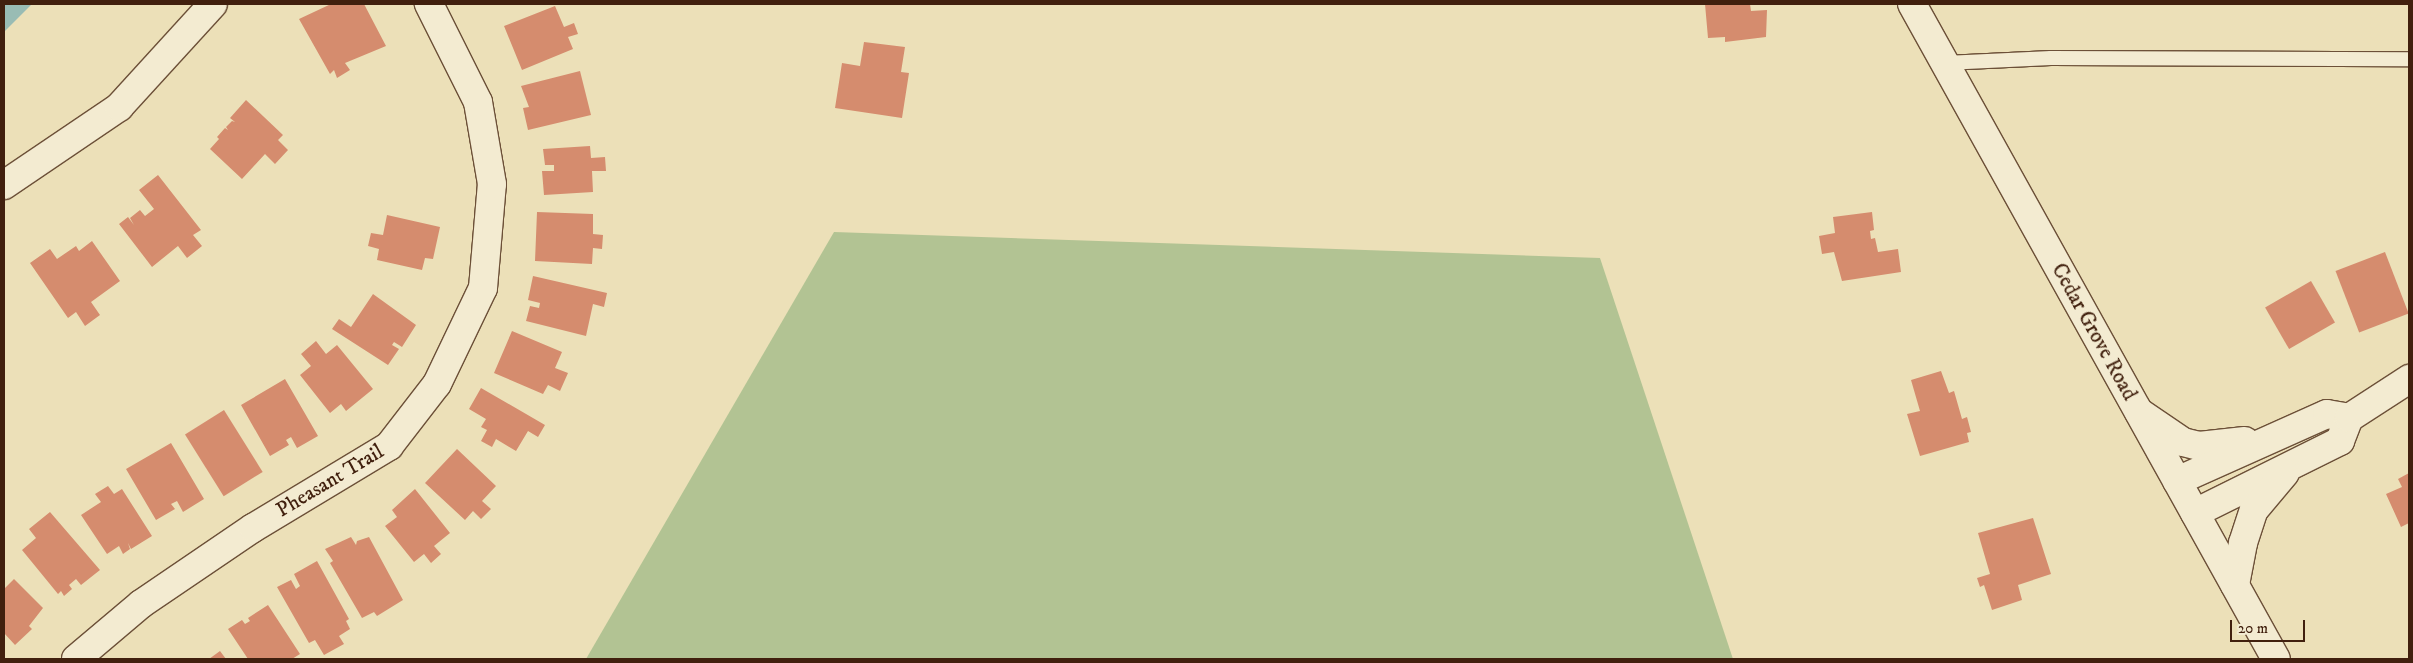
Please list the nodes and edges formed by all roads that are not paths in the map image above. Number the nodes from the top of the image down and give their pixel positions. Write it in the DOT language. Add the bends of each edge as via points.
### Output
graph roads {
  1 [pos="213,4"];
  2 [pos="429,4"];
  3 [pos="1912,4"];
  4 [pos="2409,59"];
  5 [pos="1945,63"];
  6 [pos="4,184"];
  7 [pos="2409,379"];
  8 [pos="2139,412"];
  9 [pos="2350,418"];
  10 [pos="2276,436"];
  11 [pos="2290,466"];
  12 [pos="2177,481"];
  13 [pos="2195,513"];
  14 [pos="2235,585"];
  15 [pos="76,659"];
  16 [pos="2276,659"];
  1 -- 6 [label="street" via="118,107"];
  2 -- 15 [label="street, Pheasant Trail" via="478,102 492,184 483,288 437,384 389,446 253,528 141,604"];
  3 -- 5 [label="street, Cedar Grove Road"];
  4 -- 5 [label="lane" via="2051,58"];
  5 -- 8 [label="street, Cedar Grove Road"];
  7 -- 9 [label="street"];
  8 -- 10 [label="street" via="2183,442 2199,446"];
  8 -- 12 [label="street, Cedar Grove Road"];
  9 -- 10 [label="street" via="2327,414"];
  9 -- 11 [label="street" via="2340,441"];
  10 -- 12 [label="street"];
  11 -- 13 [label="street"];
  11 -- 14 [label="street" via="2254,510 2242,543"];
  12 -- 13 [label="street, Cedar Grove Road"];
  13 -- 14 [label="street, Cedar Grove Road"];
  14 -- 16 [label="street, Cedar Grove Road"];
}
